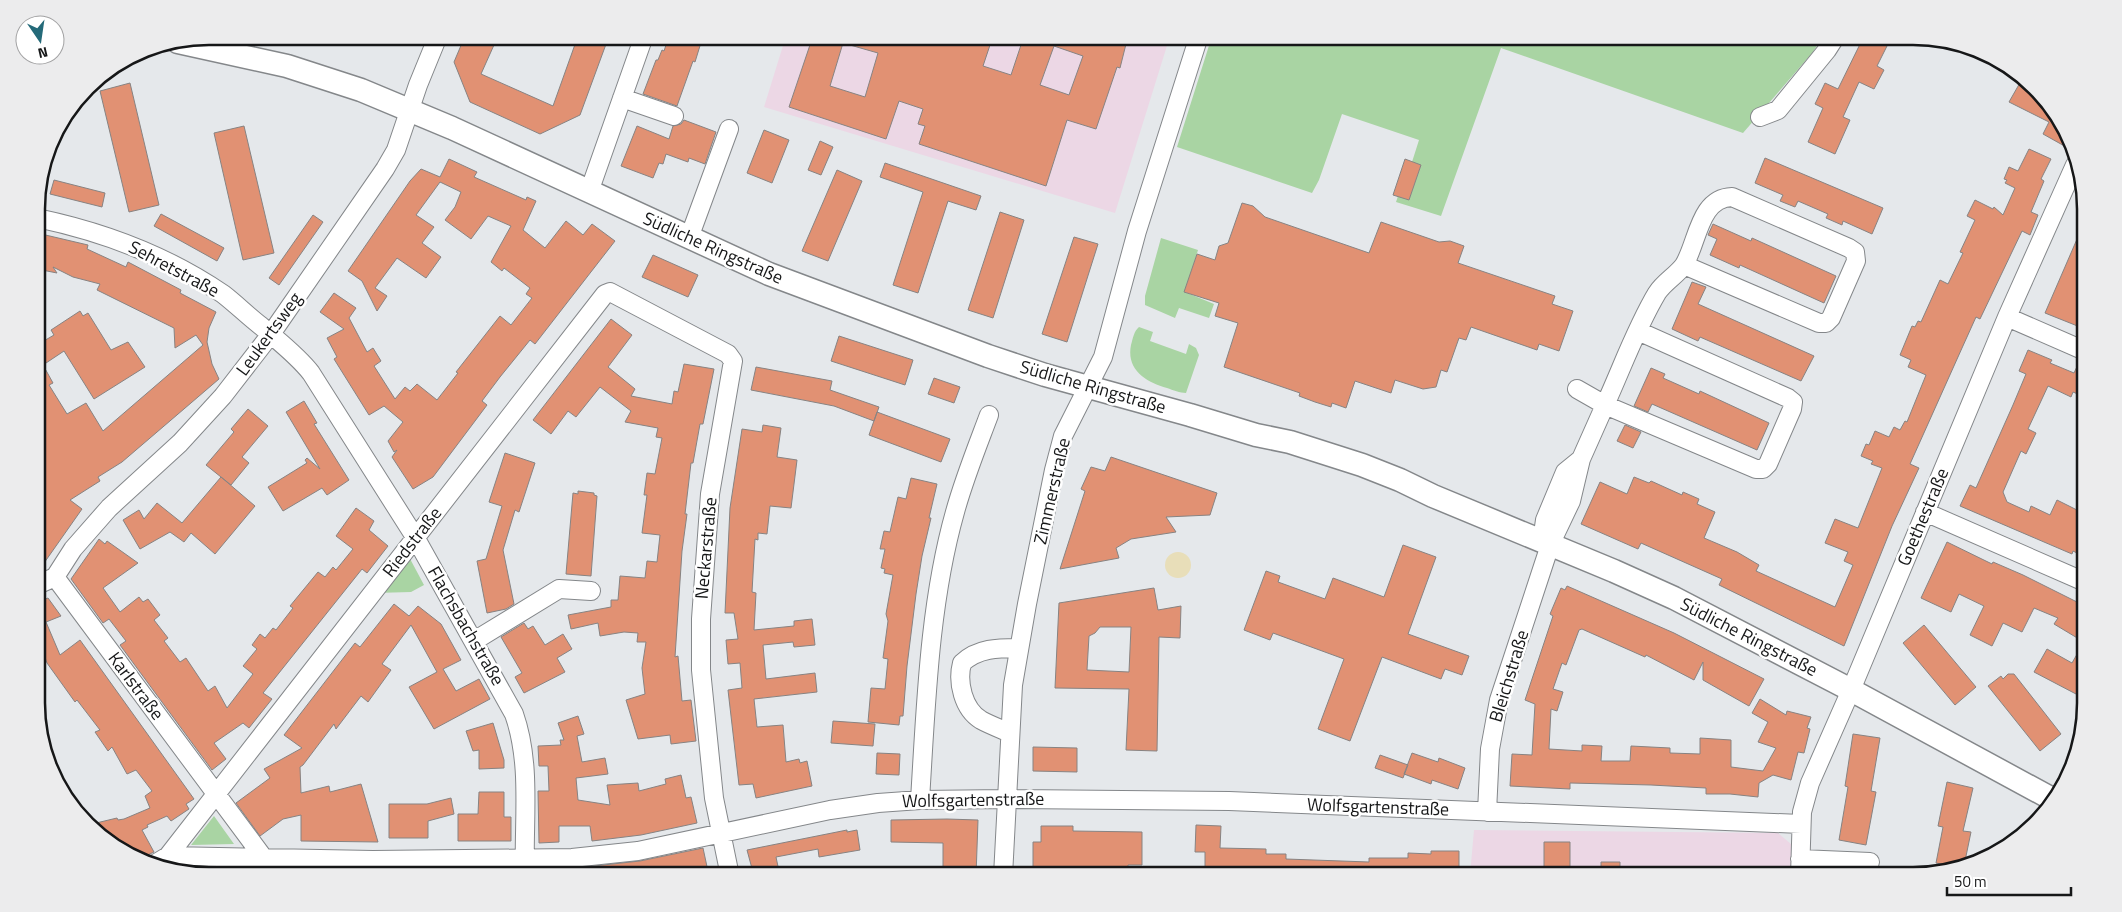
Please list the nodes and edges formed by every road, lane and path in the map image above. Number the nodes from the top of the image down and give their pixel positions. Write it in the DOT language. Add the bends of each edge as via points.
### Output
graph roads {
  1 [pos="434,45"];
  2 [pos="641,45"];
  3 [pos="1196,45"];
  4 [pos="1830,45"];
  5 [pos="195,46"];
  6 [pos="622,98"];
  7 [pos="409,110"];
  8 [pos="674,116"];
  9 [pos="1760,117"];
  10 [pos="729,129"];
  11 [pos="2072,172"];
  12 [pos="589,192"];
  13 [pos="45,220"];
  14 [pos="688,238"];
  15 [pos="1684,264"];
  16 [pos="610,292"];
  17 [pos="2007,317"];
  18 [pos="1638,332"];
  19 [pos="271,334"];
  20 [pos="2077,348"];
  21 [pos="1087,387"];
  22 [pos="1577,389"];
  23 [pos="1606,405"];
  24 [pos="989,415"];
  25 [pos="1925,512"];
  26 [pos="415,537"];
  27 [pos="1546,543"];
  28 [pos="55,577"];
  29 [pos="2077,578"];
  30 [pos="45,582"];
  31 [pos="592,591"];
  32 [pos="474,641"];
  33 [pos="1019,648"];
  34 [pos="1852,690"];
  35 [pos="1010,733"];
  36 [pos="217,794"];
  37 [pos="2047,796"];
  38 [pos="1006,798"];
  39 [pos="920,800"];
  40 [pos="1486,812"];
  41 [pos="1801,824"];
  42 [pos="721,833"];
  43 [pos="263,857"];
  44 [pos="161,859"];
  45 [pos="164,860"];
  46 [pos="1870,862"];
  47 [pos="506,867"];
  48 [pos="525,867"];
  49 [pos="530,867"];
  50 [pos="728,867"];
  51 [pos="1003,867"];
  52 [pos="1800,867"];
  1 -- 7 [label="street, Leukertsweg"];
  2 -- 6 [label="street"];
  3 -- 21 [label="street, Zimmerstraße" via="1137,231 1103,357"];
  4 -- 9 [label="street" via="1778,110"];
  5 -- 7 [label="main road, Südliche Ringstraße" via="313,74"];
  6 -- 8 [label="street"];
  6 -- 12 [label="street"];
  7 -- 12 [label="main road, Südliche Ringstraße"];
  7 -- 19 [label="street, Leukertsweg" via="396,150 385,169"];
  10 -- 14 [label="street"];
  11 -- 17 [label="street, Goethestraße"];
  12 -- 14 [label="main road, Südliche Ringstraße"];
  13 -- 19 [label="street, Sehretstraße" via="84,228 163,259 223,295"];
  14 -- 21 [label="main road, Südliche Ringstraße" via="846,304 988,356"];
  15 -- 15 [label="street, Bleichstraße" via="1710,208 1724,197 1732,197 1849,248 1855,252 1856,260 1826,323 1819,323"];
  15 -- 18 [label="street, Bleichstraße" via="1658,291"];
  16 -- 26 [label="street, Riedstraße" via="605,294"];
  16 -- 42 [label="street, Neckarstraße" via="728,354 733,360 710,494 700,619 708,748"];
  17 -- 20 [label="street"];
  17 -- 25 [label="street, Goethestraße"];
  18 -- 23 [label="street, Bleichstraße"];
  18 -- 23 [label="street" via="1792,402 1792,409 1768,464 1763,469 1756,469"];
  19 -- 26 [label="street, Flachsbachstraße" via="311,373"];
  19 -- 28 [label="street, Leukertsweg" via="201,422 109,508 73,549"];
  21 -- 27 [label="main road, Südliche Ringstraße" via="1362,465"];
  21 -- 33 [label="street, Zimmerstraße" via="1063,436 1054,470"];
  22 -- 23 [label="street"];
  23 -- 27 [label="street, Bleichstraße" via="1581,459 1571,501"];
  24 -- 39 [label="street" via="954,514 938,589 927,688"];
  25 -- 29 [label="street"];
  25 -- 34 [label="street, Goethestraße"];
  26 -- 32 [label="street, Flachsbachstraße"];
  26 -- 36 [label="street, Riedstraße"];
  27 -- 34 [label="main road, Südliche Ringstraße" via="1674,598"];
  27 -- 40 [label="street, Bleichstraße" via="1499,700 1490,749"];
  28 -- 30 [label="street"];
  28 -- 36 [label="street, Karlstraße"];
  31 -- 32 [label="street" via="559,589"];
  32 -- 48 [label="street, Flachsbachstraße" via="520,730 525,762"];
  33 -- 35 [label="street, Zimmerstraße"];
  33 -- 35 [label="street" via="998,648 974,654 962,663 959,672 964,697 975,716"];
  34 -- 37 [label="main road, Südliche Ringstraße"];
  34 -- 41 [label="street, Goethestraße" via="1810,783"];
  35 -- 38 [label="street, Zimmerstraße"];
  36 -- 43 [label="street, Karlstraße"];
  36 -- 44 [label="street"];
  38 -- 39 [label="street, Wolfsgartenstraße"];
  38 -- 40 [label="street, Wolfsgartenstraße" via="1229,801"];
  38 -- 51 [label="street, Zimmerstraße"];
  39 -- 42 [label="street, Wolfsgartenstraße" via="830,810"];
  40 -- 41 [label="street, Wolfsgartenstraße"];
  41 -- 52 [label="street, Goethestraße"];
  42 -- 49 [label="street, Wolfsgartenstraße" via="632,852 572,858"];
  42 -- 50 [label="street, Neckarstraße"];
  43 -- 45 [label="street, Wolfsgartenstraße"];
  43 -- 47 [label="street, Wolfsgartenstraße"];
  46 -- 52 [label="street"];
}
